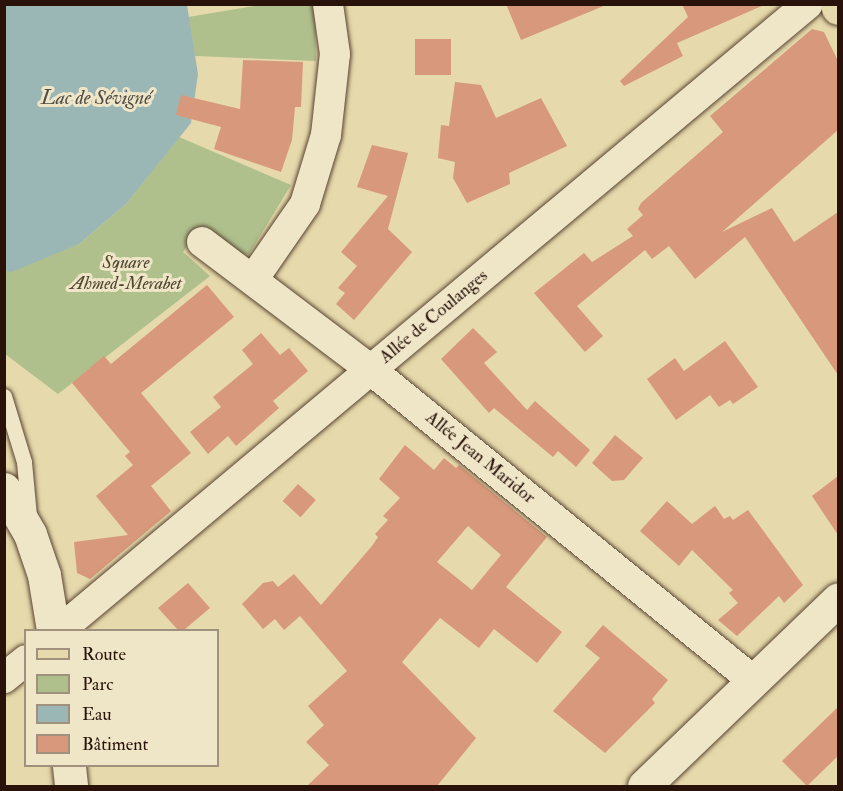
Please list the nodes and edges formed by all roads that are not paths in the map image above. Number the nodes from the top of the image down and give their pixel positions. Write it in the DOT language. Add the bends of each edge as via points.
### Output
graph roads {
  1 [pos="328,4"];
  2 [pos="808,4"];
  3 [pos="202,242"];
  4 [pos="254,278"];
  5 [pos="371,370"];
  6 [pos="4,396"];
  7 [pos="4,489"];
  8 [pos="30,534"];
  9 [pos="838,599"];
  10 [pos="53,629"];
  11 [pos="61,629"];
  12 [pos="24,662"];
  13 [pos="4,678"];
  14 [pos="753,680"];
  15 [pos="69,767"];
  16 [pos="669,774"];
  17 [pos="71,786"];
  18 [pos="644,786"];
  1 -- 4 [label="street" via="335,54 327,135 305,204"];
  2 -- 5 [label="street, Allée de Coulanges"];
  3 -- 4 [label="street, Allée Jean Maridor"];
  4 -- 5 [label="street, Allée Jean Maridor"];
  5 -- 11 [label="street, Allée de Coulanges"];
  5 -- 14 [label="street, Allée Jean Maridor"];
  6 -- 8 [label="lane" via="24,462"];
  7 -- 8 [label="main road"];
  8 -- 10 [label="main road" via="44,575"];
  9 -- 14 [label="main road"];
  12 -- 13 [label="street"];
  14 -- 16 [label="main road"];
  15 -- 17 [label="main road"];
  16 -- 18 [label="main road"];
}
